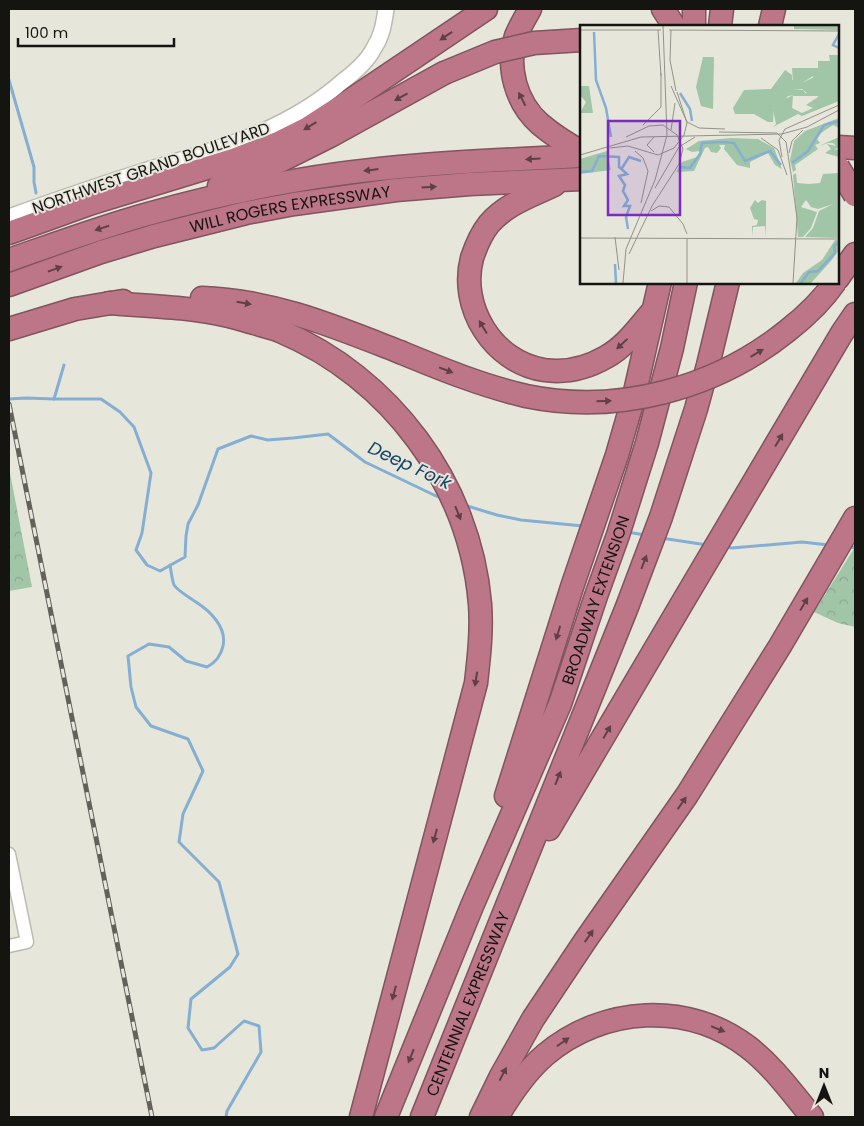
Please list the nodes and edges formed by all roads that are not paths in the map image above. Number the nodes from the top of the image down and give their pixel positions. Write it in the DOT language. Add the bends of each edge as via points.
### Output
graph roads {
  1 [pos="386,9"];
  2 [pos="486,9"];
  3 [pos="530,9"];
  4 [pos="663,9"];
  5 [pos="694,9"];
  6 [pos="722,9"];
  7 [pos="763,9"];
  8 [pos="774,9"];
  9 [pos="673,25"];
  10 [pos="694,25"];
  11 [pos="720,25"];
  12 [pos="761,25"];
  13 [pos="770,25"];
  14 [pos="580,40"];
  15 [pos="839,148"];
  16 [pos="855,148"];
  17 [pos="580,151"];
  18 [pos="580,156"];
  19 [pos="839,169"];
  20 [pos="855,170"];
  21 [pos="839,171"];
  22 [pos="574,180"];
  23 [pos="855,196"];
  24 [pos="149,214"];
  25 [pos="9,217"];
  26 [pos="9,233"];
  27 [pos="854,255"];
  28 [pos="9,260"];
  29 [pos="839,277"];
  30 [pos="660,284"];
  31 [pos="686,284"];
  32 [pos="728,284"];
  33 [pos="833,284"];
  34 [pos="9,285"];
  35 [pos="109,303"];
  36 [pos="655,308"];
  37 [pos="855,314"];
  38 [pos="9,330"];
  39 [pos="855,518"];
  40 [pos="9,854"];
  41 [pos="514,888"];
  42 [pos="472,906"];
  43 [pos="9,946"];
  44 [pos="361,1117"];
  45 [pos="386,1117"];
  46 [pos="422,1117"];
  47 [pos="481,1117"];
  48 [pos="497,1117"];
  49 [pos="812,1117"];
  1 -- 25 [label="street, NORTHWEST GRAND BOULEVARD" via="381,33 366,60 325,97 289,119 226,146"];
  2 -- 26 [label="highway, one-way" via="308,128 278,143 233,160 92,202"];
  17 -- 3 [label="highway, one-way" via="539,123 519,96 512,67 513,52 516,37"];
  4 -- 9 [label="highway"];
  5 -- 10 [label="highway"];
  6 -- 11 [label="highway"];
  7 -- 12 [label="highway"];
  8 -- 13 [label="highway"];
  14 -- 24 [label="highway, one-way, bridge" via="534,44 495,52 444,73 282,160"];
  15 -- 16 [label="highway"];
  18 -- 24 [label="highway, WILL ROGERS EXPRESSWAY, one-way" via="396,167 343,174 278,184"];
  19 -- 20 [label="highway"];
  21 -- 23 [label="highway, bridge"];
  34 -- 22 [label="highway, WILL ROGERS EXPRESSWAY, one-way" via="154,236 294,204 396,190"];
  36 -- 22 [label="highway, one-way" via="608,356 578,368 560,371 527,365 512,358 488,336 470,297 470,266 481,236 489,224 510,206"];
  24 -- 28 [label="highway, WILL ROGERS EXPRESSWAY, one-way"];
  27 -- 29 [label="highway"];
  30 -- 36 [label="highway"];
  31 -- 42 [label="highway, BROADWAY EXTENSION" via="641,463 560,704"];
  41 -- 32 [label="highway, BROADWAY EXTENSION, one-way" via="661,517 696,409"];
  35 -- 33 [label="highway, one-way, bridge" via="165,297 241,302 328,324 488,386 567,402 607,402 679,389 734,366 769,346 800,321"];
  35 -- 38 [label="highway"];
  35 -- 44 [label="highway, one-way" via="179,308 229,316 278,330 325,355 359,378 396,413 423,446 444,481 468,541 480,604 476,683"];
  36 -- 42 [label="highway, one-way" via="617,455"];
  41 -- 37 [label="highway, one-way"];
  47 -- 39 [label="highway, one-way" via="533,1019 688,796"];
  40 -- 43 [label="street" via="27,942"];
  41 -- 46 [label="highway, CENTENNIAL EXPRESSWAY"];
  42 -- 45 [label="highway, CENTENNIAL EXPRESSWAY, one-way"];
  48 -- 49 [label="highway, one-way" via="527,1073 561,1042 597,1024 644,1015 689,1019 737,1039 769,1066"];
}
